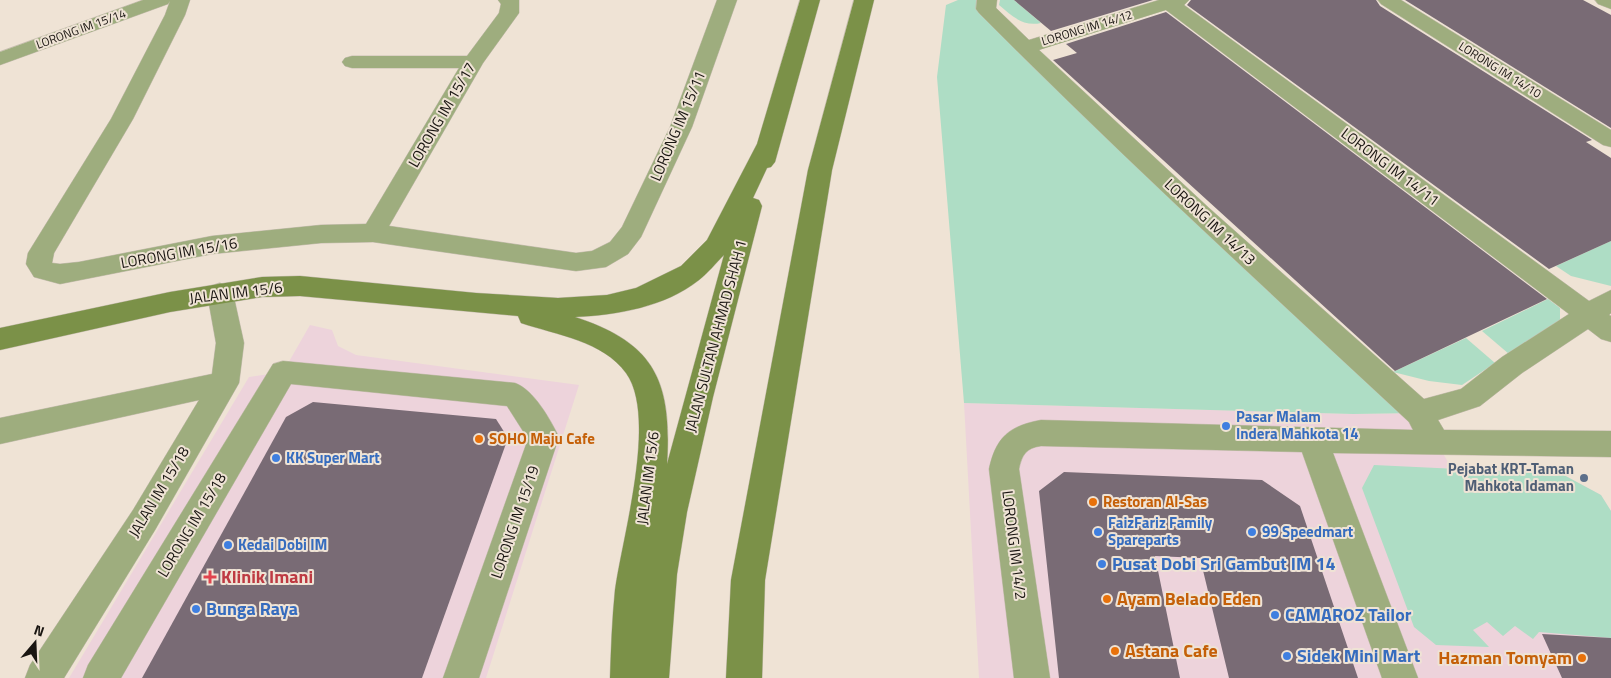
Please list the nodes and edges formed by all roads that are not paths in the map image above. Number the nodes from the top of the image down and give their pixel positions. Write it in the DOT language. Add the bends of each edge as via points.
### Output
graph roads {
  1 [pos="161,0"];
  2 [pos="180,0"];
  3 [pos="508,0"];
  4 [pos="727,0"];
  5 [pos="810,0"];
  6 [pos="864,0"];
  7 [pos="987,0"];
  8 [pos="1388,0"];
  9 [pos="1605,0"];
  10 [pos="1174,2"];
  11 [pos="1611,3"];
  12 [pos="1024,48"];
  13 [pos="0,59"];
  14 [pos="352,62"];
  15 [pos="473,62"];
  16 [pos="1611,140"];
  17 [pos="767,146"];
  18 [pos="373,234"];
  19 [pos="619,248"];
  20 [pos="220,293"];
  21 [pos="476,303"];
  22 [pos="1604,315"];
  23 [pos="0,339"];
  24 [pos="283,372"];
  25 [pos="225,383"];
  26 [pos="1418,413"];
  27 [pos="0,431"];
  28 [pos="1313,441"];
  29 [pos="1435,443"];
  30 [pos="1611,444"];
  31 [pos="43,678"];
  32 [pos="101,678"];
  33 [pos="461,678"];
  34 [pos="628,678"];
  35 [pos="651,678"];
  36 [pos="744,678"];
  37 [pos="1032,678"];
  38 [pos="1400,678"];
  1 -- 13 [label="street, LORONG IM 15/14"];
  2 -- 18 [label="street, LORONG IM 15/16" via="122,119 41,253 39,264 43,270 60,274 79,272 212,245 256,240 322,234"];
  3 -- 15 [label="street, LORONG IM 15/17" via="511,2 509,13"];
  4 -- 19 [label="street, LORONG IM 15/11" via="680,127 632,231"];
  5 -- 17 [label="main road, JALAN SULTAN AHMAD SHAH 1"];
  6 -- 36 [label="main road" via="816,190 748,580"];
  7 -- 12 [label="street, LORONG IM 14/13" via="986,9"];
  8 -- 16 [label="street, LORONG IM 14/10"];
  9 -- 11 [label="street"];
  10 -- 12 [label="street, LORONG IM 14/12"];
  10 -- 22 [label="street, LORONG IM 14/11"];
  12 -- 26 [label="street, LORONG IM 14/13"];
  14 -- 15 [label="street"];
  15 -- 18 [label="street, LORONG IM 15/17"];
  17 -- 21 [label="main road, JALAN IM 15/6" via="717,246 690,273 669,285 641,297 607,305 558,308"];
  17 -- 35 [label="main road, JALAN SULTAN AHMAD SHAH 1" via="707,361 670,513 660,575"];
  18 -- 19 [label="street, LORONG IM 15/16" via="576,262 597,260"];
  20 -- 21 [label="main road, JALAN IM 15/6" via="300,286"];
  20 -- 23 [label="main road, JALAN IM 15/6"];
  20 -- 25 [label="street, JALAN IM 15/18" via="230,343"];
  21 -- 34 [label="main road, JALAN IM 15/6" via="550,321 603,339 637,366 646,382 655,428 632,590"];
  22 -- 26 [label="street" via="1512,365 1470,398"];
  24 -- 32 [label="street, LORONG IM 15/18"];
  24 -- 33 [label="street, LORONG IM 15/19" via="515,395 544,438"];
  25 -- 27 [label="street"];
  25 -- 31 [label="street, JALAN IM 15/18" via="144,520"];
  26 -- 29 [label="street, LORONG IM 14/13"];
  28 -- 29 [label="street, LORONG IM 14/2"];
  28 -- 37 [label="street, LORONG IM 14/2" via="1041,433 1026,435 1015,442 1007,453 1004,469"];
  28 -- 38 [label="street"];
  29 -- 30 [label="street, LORONG IM 14/2"];
}
